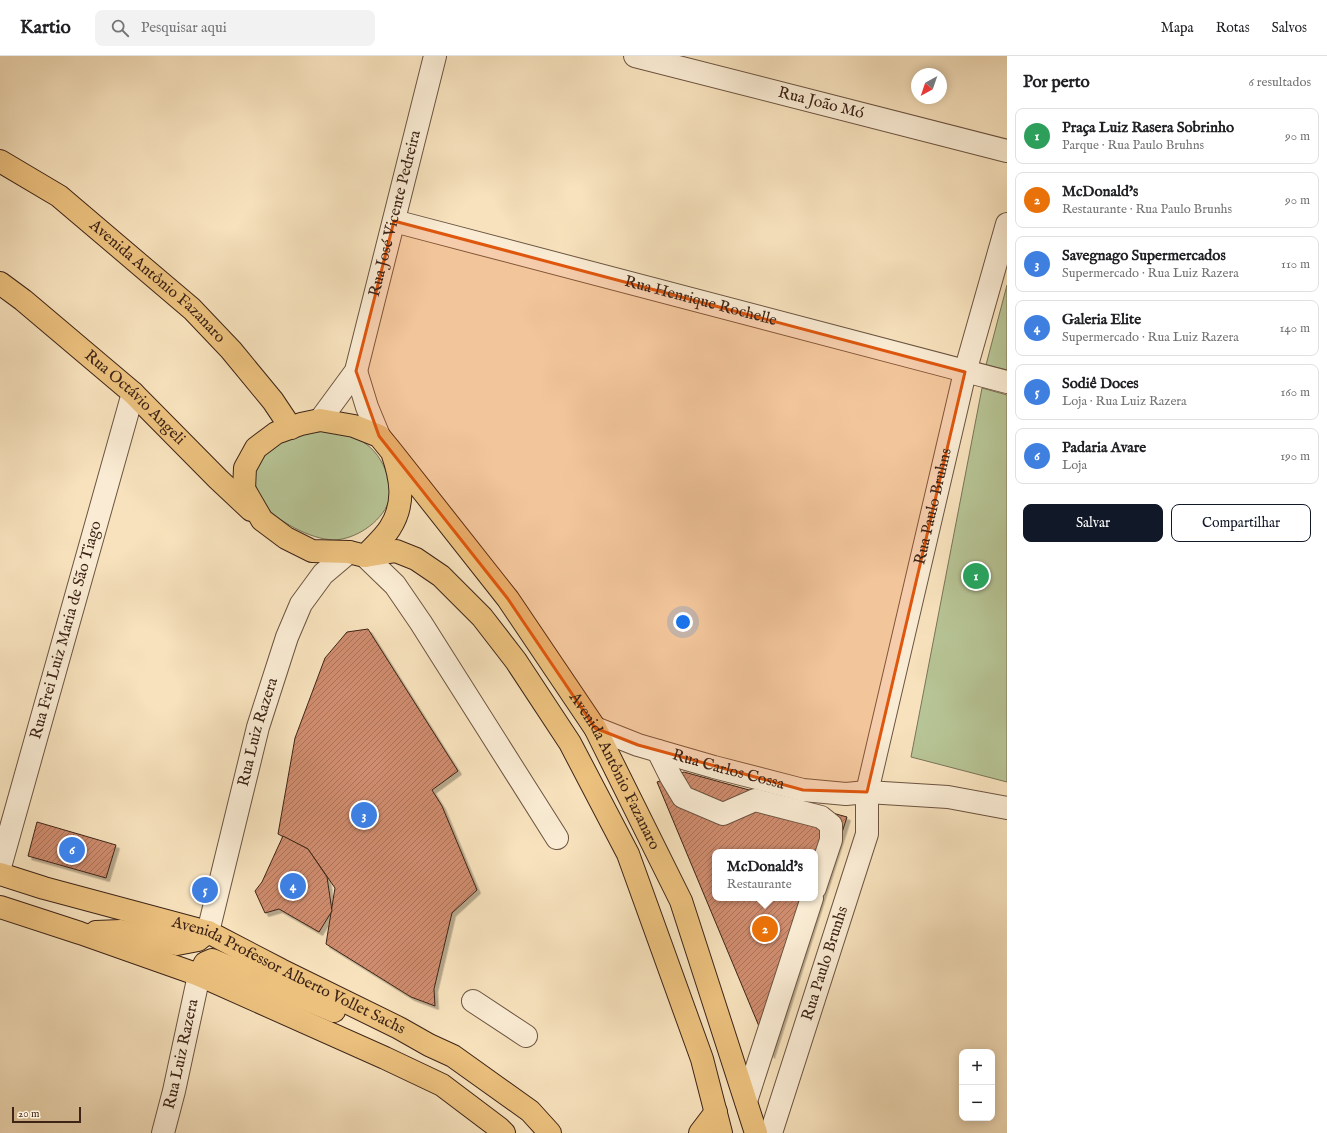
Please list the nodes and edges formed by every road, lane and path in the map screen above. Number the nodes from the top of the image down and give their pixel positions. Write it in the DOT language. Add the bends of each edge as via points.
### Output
graph roads {
  1 [pos="435,56"];
  2 [pos="635,56"];
  3 [pos="1007,151"];
  4 [pos="0,160"];
  5 [pos="394,221"];
  6 [pos="1007,224"];
  7 [pos="0,283"];
  8 [pos="356,371"];
  9 [pos="965,372"];
  10 [pos="1007,382"];
  11 [pos="133,393"];
  12 [pos="320,420"];
  13 [pos="291,428"];
  14 [pos="385,444"];
  15 [pos="262,520"];
  16 [pos="357,554"];
  17 [pos="595,728"];
  18 [pos="658,751"];
  19 [pos="867,792"];
  20 [pos="1007,808"];
  21 [pos="557,838"];
  22 [pos="0,867"];
  23 [pos="0,874"];
  24 [pos="818,879"];
  25 [pos="811,901"];
  26 [pos="0,907"];
  27 [pos="208,932"];
  28 [pos="80,933"];
  29 [pos="200,975"];
  30 [pos="473,1000"];
  31 [pos="373,1015"];
  32 [pos="526,1036"];
  33 [pos="746,1101"];
  34 [pos="716,1112"];
  35 [pos="162,1133"];
  36 [pos="504,1133"];
  37 [pos="550,1133"];
  38 [pos="700,1133"];
  39 [pos="721,1133"];
  40 [pos="756,1133"];
  41 [pos="771,1133"];
  1 -- 5 [label="street, Rua José Vicente Pedreira"];
  2 -- 3 [label="street, Rua João Mó"];
  4 -- 13 [label="main road, Avenida Antônio Fazanaro" via="59,196 192,309 269,395"];
  5 -- 8 [label="street, Rua José Vicente Pedreira"];
  5 -- 9 [label="street, Rua Henrique Rochelle"];
  6 -- 9 [label="street, Rua Paulo Bruhns"];
  7 -- 11 [label="main road, Rua Octávio Angeli"];
  8 -- 12 [label="street, Rua José Vicente Pedreira"];
  8 -- 14 [label="street" via="367,408"];
  9 -- 10 [label="street, Rua Henrique Rochelle"];
  9 -- 19 [label="street, Rua Paulo Bruhns"];
  11 -- 15 [label="main road, Rua Octávio Angeli"];
  11 -- 22 [label="street, Rua Frei Luiz Maria de São Tiago"];
  12 -- 13 [label="main road"];
  12 -- 14 [label="main road" via="354,426"];
  13 -- 15 [label="main road" via="276,433 256,448 245,468 244,489"];
  14 -- 16 [label="main road" via="399,471 402,491 398,512 390,529"];
  14 -- 17 [label="main road, Avenida Antônio Fazanaro" via="508,599"];
  15 -- 16 [label="main road, Rua Octávio Angeli" via="286,538 312,550"];
  16 -- 21 [label="street" via="395,585"];
  16 -- 27 [label="street, Rua Luiz Razera" via="323,574 301,604 287,637 258,727"];
  16 -- 34 [label="main road, Avenida Antônio Fazanaro" via="396,551 416,559 441,576 482,616 516,661 570,743 628,854 702,1059"];
  17 -- 18 [label="street, Rua Carlos Cossa"];
  17 -- 33 [label="main road, Avenida Antônio Fazanaro" via="681,901"];
  18 -- 19 [label="street, Rua Carlos Cossa" via="803,790 846,794"];
  18 -- 24 [label="street" via="683,797 723,814 756,800 821,817 831,825 831,840"];
  19 -- 20 [label="street, Rua Carlos Cossa" via="948,797"];
  19 -- 41 [label="street, Rua Paulo Brunhs" via="867,834"];
  23 -- 27 [label="main road, Avenida Professor Alberto Vollet Sachs"];
  25 -- 33 [label="street"];
  26 -- 28 [label="main road, Avenida Professor Alberto Vollet Sachs"];
  27 -- 28 [label="main road" via="198,940 177,944 120,931"];
  27 -- 31 [label="main road, Avenida Professor Alberto Vollet Sachs"];
  28 -- 29 [label="main road, Avenida Professor Alberto Vollet Sachs"];
  29 -- 31 [label="main road" via="205,963 212,960 351,1018"];
  29 -- 35 [label="street, Rua Luiz Razera"];
  29 -- 36 [label="main road, Avenida Professor Alberto Vollet Sachs" via="442,1085"];
  30 -- 32 [label="street"];
  31 -- 37 [label="main road, Avenida Professor Alberto Vollet Sachs" via="453,1056 530,1111"];
  33 -- 40 [label="main road, Avenida Antônio Fazanaro"];
  34 -- 38 [label="main road"];
  34 -- 39 [label="main road, Avenida Antônio Fazanaro"];
}
